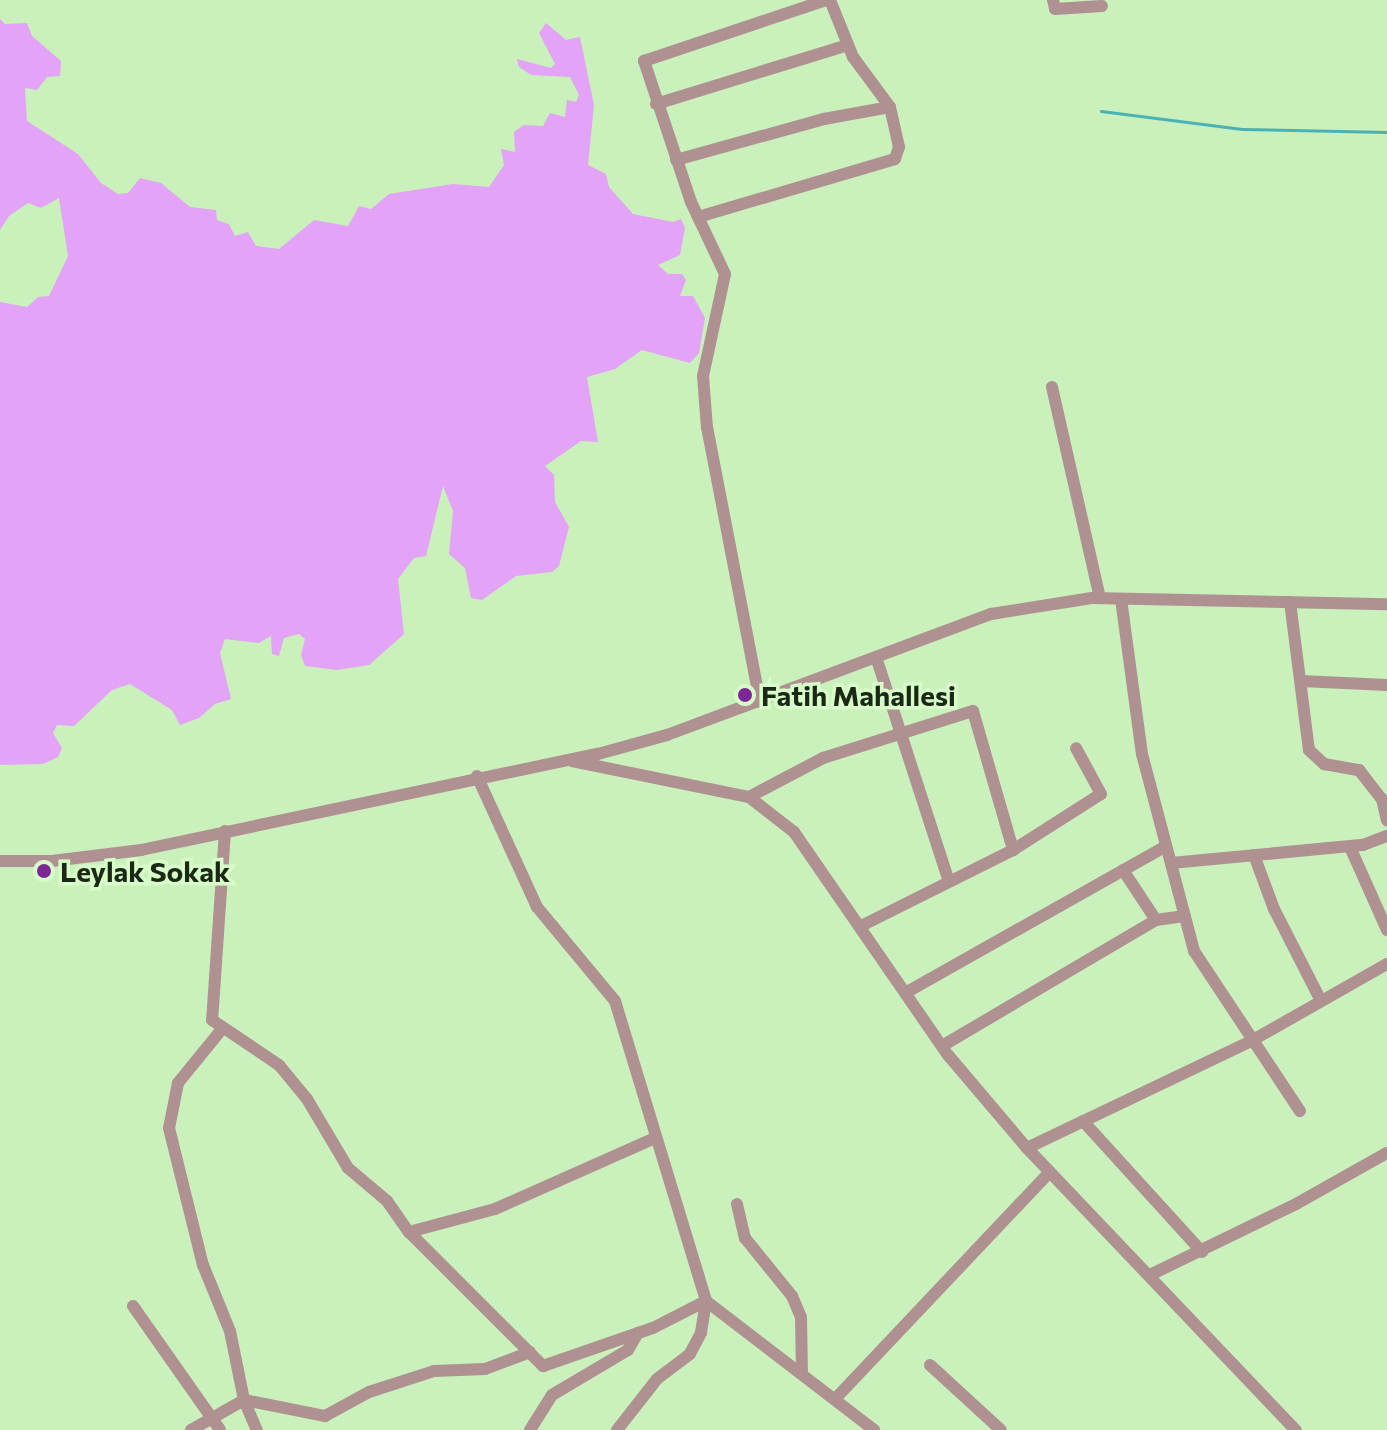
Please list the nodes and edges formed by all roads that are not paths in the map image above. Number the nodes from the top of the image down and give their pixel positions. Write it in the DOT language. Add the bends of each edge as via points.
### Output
graph roads {
  1 [pos="828,0"];
  2 [pos="1053,0"];
  3 [pos="1102,6"];
  4 [pos="848,45"];
  5 [pos="656,104"];
  6 [pos="890,107"];
  7 [pos="676,160"];
  8 [pos="698,217"];
  9 [pos="1052,387"];
  10 [pos="1100,598"];
  11 [pos="1121,599"];
  12 [pos="1290,602"];
  13 [pos="1387,604"];
  14 [pos="877,660"];
  15 [pos="1301,681"];
  16 [pos="1387,685"];
  17 [pos="760,702"];
  18 [pos="898,733"];
  19 [pos="1076,748"];
  20 [pos="565,760"];
  21 [pos="477,776"];
  22 [pos="749,797"];
  23 [pos="1387,820"];
  24 [pos="225,831"];
  25 [pos="1387,836"];
  26 [pos="1166,846"];
  27 [pos="1350,847"];
  28 [pos="1013,850"];
  29 [pos="1254,855"];
  30 [pos="0,861"];
  31 [pos="1171,863"];
  32 [pos="1123,870"];
  33 [pos="949,882"];
  34 [pos="1185,916"];
  35 [pos="1156,920"];
  36 [pos="863,925"];
  37 [pos="1387,930"];
  38 [pos="1387,964"];
  39 [pos="907,992"];
  40 [pos="1321,1001"];
  41 [pos="222,1029"];
  42 [pos="1253,1040"];
  43 [pos="942,1046"];
  44 [pos="1300,1111"];
  45 [pos="1083,1121"];
  46 [pos="655,1138"];
  47 [pos="1027,1148"];
  48 [pos="1387,1153"];
  49 [pos="1050,1172"];
  50 [pos="737,1204"];
  51 [pos="409,1232"];
  52 [pos="1202,1252"];
  53 [pos="1152,1274"];
  54 [pos="706,1301"];
  55 [pos="133,1306"];
  56 [pos="638,1333"];
  57 [pos="530,1352"];
  58 [pos="930,1365"];
  59 [pos="802,1372"];
  60 [pos="836,1398"];
  61 [pos="244,1400"];
  62 [pos="217,1425"];
  63 [pos="191,1430"];
  64 [pos="257,1430"];
  65 [pos="530,1430"];
  66 [pos="617,1430"];
  67 [pos="874,1430"];
  68 [pos="1001,1430"];
  69 [pos="1296,1430"];
  1 -- 4 [label="street"];
  1 -- 5 [label="street" via="644,61"];
  2 -- 3 [label="street" via="1055,9"];
  4 -- 5 [label="street"];
  4 -- 6 [label="street"];
  5 -- 7 [label="street"];
  6 -- 7 [label="street" via="824,119"];
  6 -- 8 [label="street" via="899,147 895,159"];
  7 -- 8 [label="street"];
  8 -- 17 [label="street" via="725,274 704,389"];
  9 -- 10 [label="street"];
  10 -- 11 [label="street"];
  10 -- 14 [label="street" via="991,614"];
  11 -- 12 [label="street"];
  11 -- 26 [label="street" via="1142,754"];
  12 -- 13 [label="street"];
  12 -- 15 [label="street"];
  14 -- 17 [label="street"];
  14 -- 18 [label="street"];
  15 -- 16 [label="street"];
  15 -- 23 [label="street" via="1309,750 1324,764 1359,770 1382,799"];
  17 -- 20 [label="street" via="667,735"];
  18 -- 22 [label="street" via="823,758"];
  18 -- 28 [label="street" via="973,711"];
  18 -- 33 [label="street"];
  19 -- 28 [label="street" via="1101,794"];
  20 -- 21 [label="street"];
  20 -- 22 [label="street"];
  21 -- 24 [label="street"];
  21 -- 46 [label="street" via="537,907 615,1001"];
  22 -- 36 [label="street" via="794,832"];
  24 -- 30 [label="street" via="141,850 52,861"];
  24 -- 41 [label="street" via="211,1006 212,1020"];
  25 -- 27 [label="street"];
  26 -- 31 [label="street"];
  26 -- 32 [label="street"];
  27 -- 29 [label="street"];
  27 -- 37 [label="street"];
  28 -- 33 [label="street"];
  29 -- 31 [label="street"];
  29 -- 40 [label="street" via="1274,909"];
  31 -- 34 [label="street"];
  32 -- 35 [label="street"];
  32 -- 39 [label="street"];
  33 -- 36 [label="street"];
  34 -- 35 [label="street"];
  34 -- 42 [label="street" via="1194,951"];
  35 -- 43 [label="street"];
  36 -- 39 [label="street"];
  38 -- 40 [label="street"];
  39 -- 43 [label="street"];
  40 -- 42 [label="street"];
  41 -- 51 [label="street" via="279,1065 307,1099 348,1168 387,1201"];
  41 -- 61 [label="street" via="178,1083 169,1128 203,1265 230,1331"];
  42 -- 44 [label="street"];
  42 -- 45 [label="street"];
  43 -- 47 [label="street"];
  45 -- 47 [label="street"];
  45 -- 52 [label="street"];
  46 -- 51 [label="street" via="495,1209"];
  46 -- 54 [label="street"];
  47 -- 49 [label="street"];
  48 -- 52 [label="street"];
  49 -- 53 [label="street"];
  49 -- 60 [label="street"];
  50 -- 59 [label="street" via="745,1238 792,1296 801,1317"];
  51 -- 57 [label="street"];
  52 -- 53 [label="street"];
  53 -- 69 [label="street"];
  54 -- 56 [label="street"];
  54 -- 59 [label="street"];
  54 -- 66 [label="street" via="701,1333 690,1354 657,1379"];
  55 -- 62 [label="street"];
  56 -- 57 [label="street" via="543,1366"];
  56 -- 65 [label="street" via="628,1350 552,1395"];
  57 -- 61 [label="street" via="485,1369 434,1371 369,1392 325,1416"];
  58 -- 68 [label="street"];
  59 -- 60 [label="street"];
  60 -- 67 [label="street"];
  61 -- 62 [label="street"];
  61 -- 64 [label="street"];
  62 -- 63 [label="street"];
}
